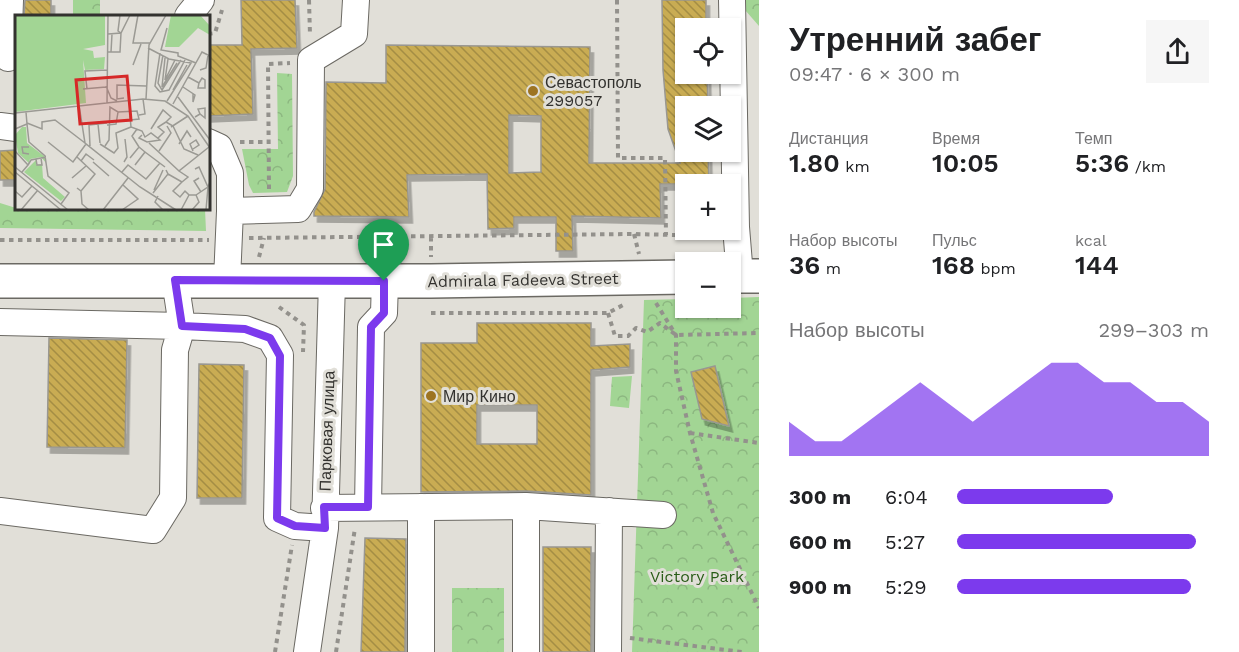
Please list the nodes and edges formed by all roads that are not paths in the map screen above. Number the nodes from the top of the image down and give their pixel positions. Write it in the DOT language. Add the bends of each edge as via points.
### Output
graph roads {
  1 [pos="10,0"];
  2 [pos="201,0"];
  3 [pos="356,0"];
  4 [pos="732,0"];
  5 [pos="189,15"];
  6 [pos="8,58"];
  7 [pos="0,126"];
  8 [pos="15,128"];
  9 [pos="221,142"];
  10 [pos="230,211"];
  11 [pos="743,276"];
  12 [pos="675,277"];
  13 [pos="175,280"];
  14 [pos="226,280"];
  15 [pos="0,281"];
  16 [pos="332,281"];
  17 [pos="384,281"];
  18 [pos="0,322"];
  19 [pos="182,326"];
  20 [pos="526,506"];
  21 [pos="368,507"];
  22 [pos="421,507"];
  23 [pos="0,511"];
  24 [pos="609,511"];
  25 [pos="663,515"];
  26 [pos="324,518"];
  27 [pos="608,644"];
  28 [pos="307,652"];
  29 [pos="421,652"];
  30 [pos="526,652"];
  1 -- 6 [label="street"];
  2 -- 5 [label="street"];
  3 -- 10 [label="street" via="354,34 311,60 310,189 298,209"];
  4 -- 11 [label="street" via="736,227"];
  7 -- 8 [label="street"];
  9 -- 10 [label="street" via="219,147 230,173"];
  10 -- 14 [label="street"];
  12 -- 17 [label="main road, Admirala Fadeeva Street"];
  13 -- 14 [label="main road, Admirala Fadeeva Street"];
  13 -- 15 [label="main road, Admirala Fadeeva Street"];
  13 -- 19 [label="street"];
  14 -- 16 [label="main road, Admirala Fadeeva Street"];
  16 -- 17 [label="main road, Admirala Fadeeva Street"];
  16 -- 26 [label="street, Парковая улица"];
  17 -- 21 [label="street" via="384,313 371,327"];
  18 -- 19 [label="street"];
  19 -- 23 [label="street" via="175,350 173,498 153,530"];
  19 -- 26 [label="street" via="245,329 270,338 280,356 277,518 295,526"];
  20 -- 22 [label="street"];
  20 -- 24 [label="street"];
  20 -- 30 [label="street"];
  21 -- 22 [label="street"];
  21 -- 26 [label="street"];
  22 -- 29 [label="street"];
  24 -- 25 [label="street"];
  24 -- 27 [label="street"];
  26 -- 28 [label="street, Парковая улица"];
}
